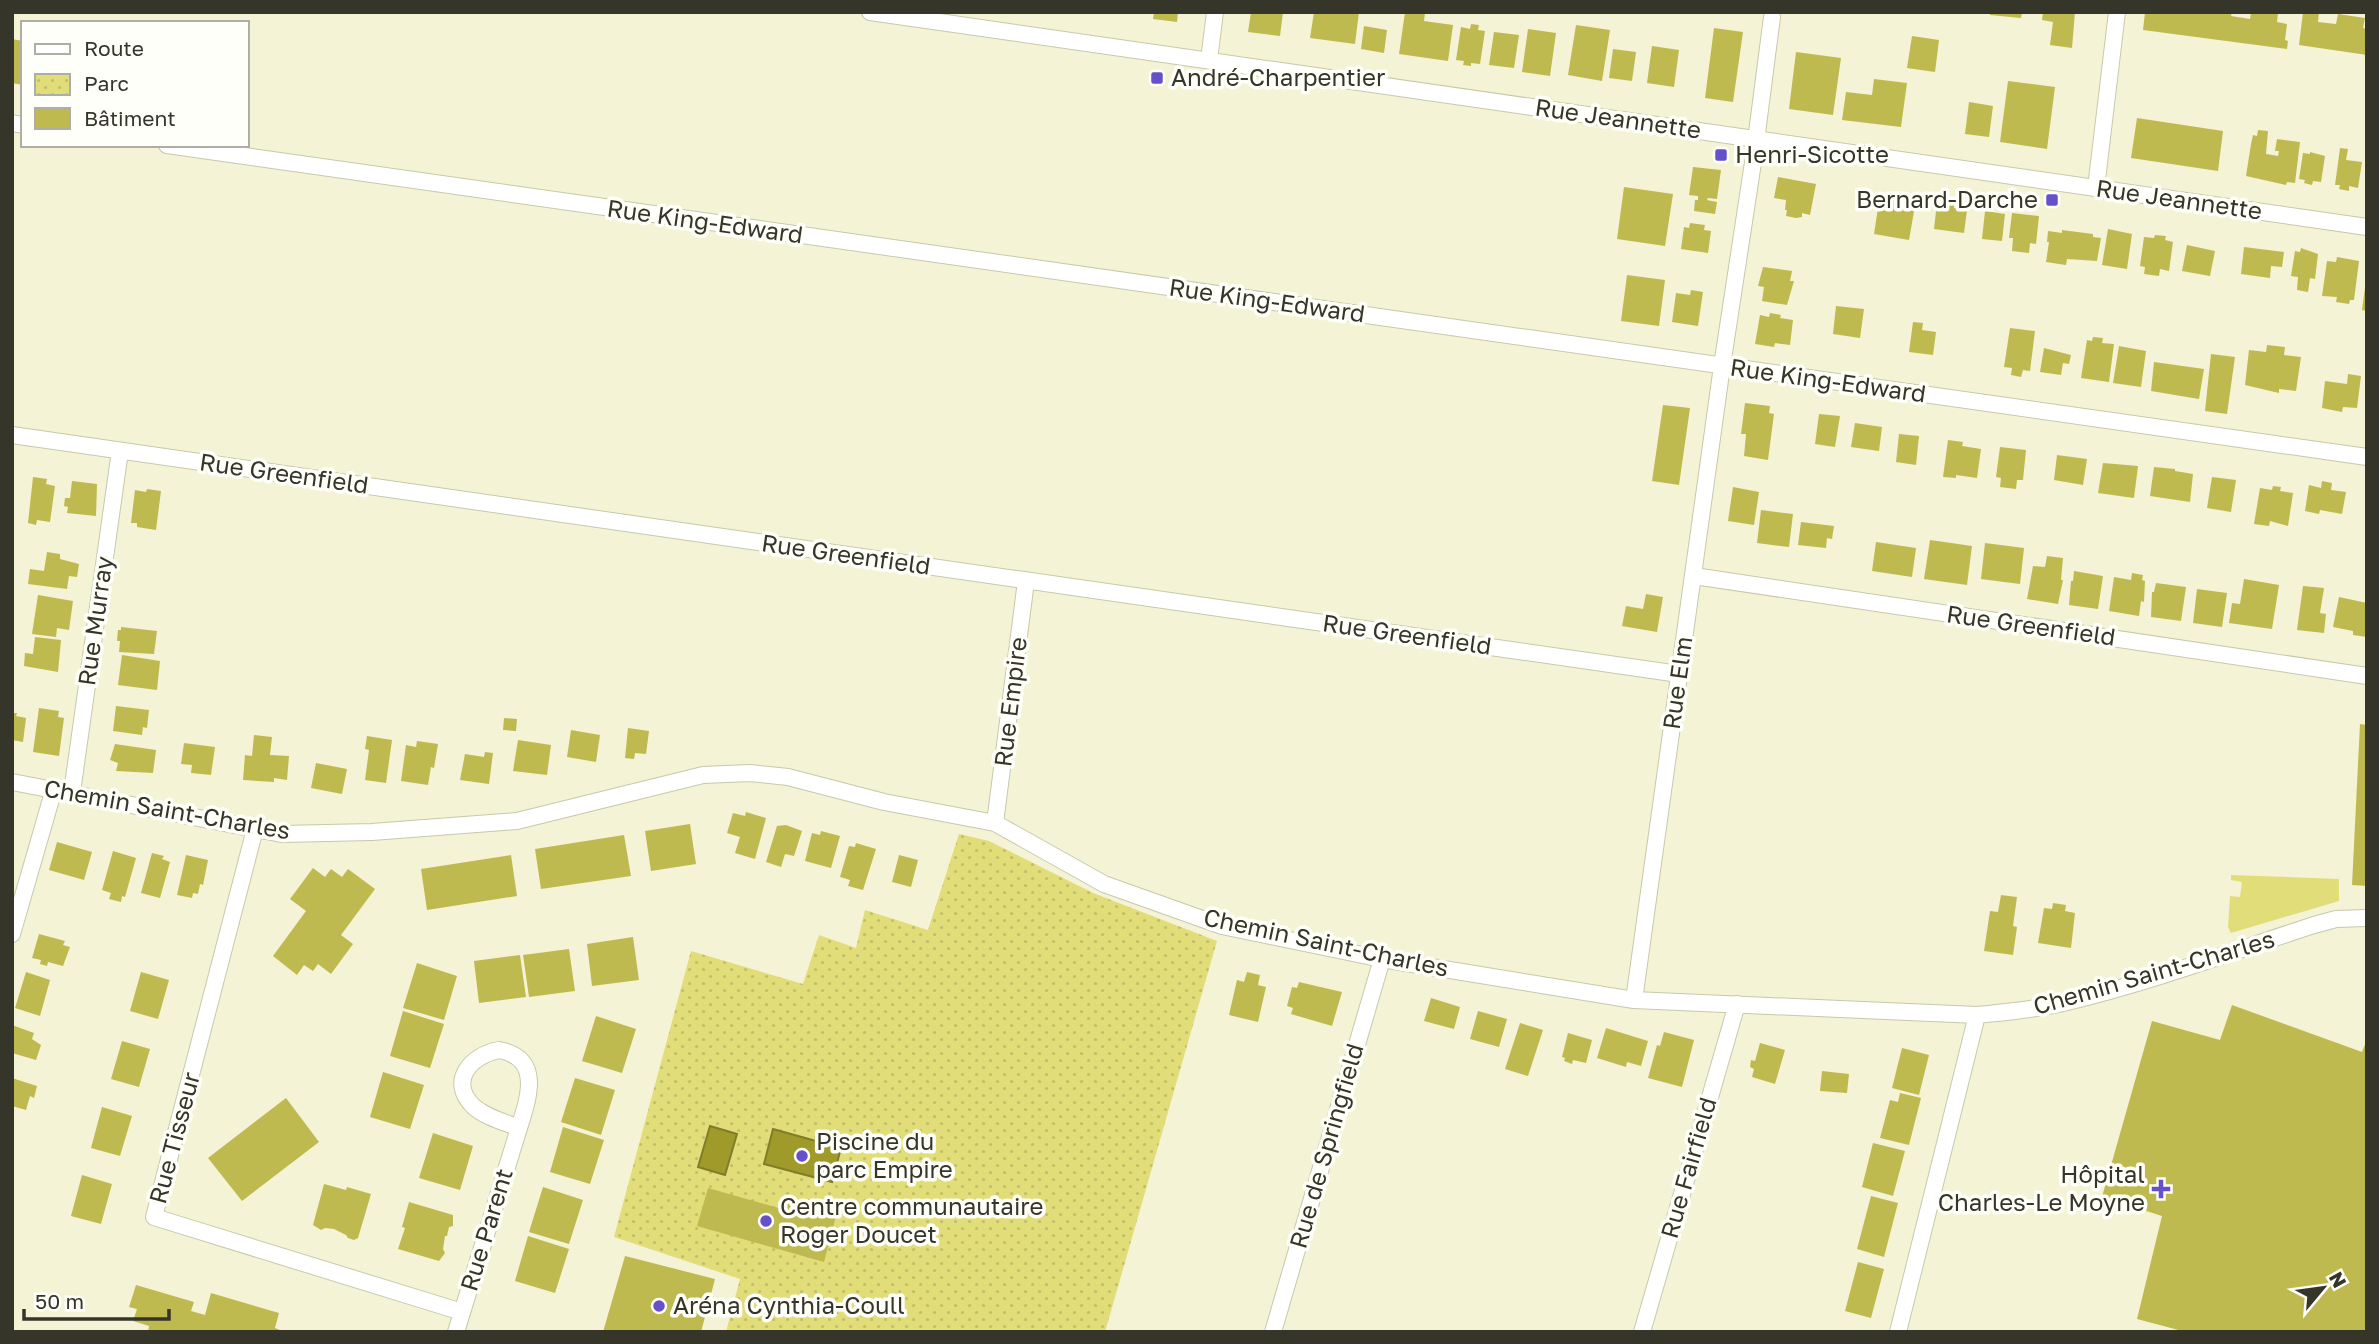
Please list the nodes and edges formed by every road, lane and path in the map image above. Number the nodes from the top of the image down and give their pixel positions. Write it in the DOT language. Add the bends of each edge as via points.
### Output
graph roads {
  1 [pos="870,12"];
  2 [pos="1216,12"];
  3 [pos="2117,12"];
  4 [pos="1772,17"];
  5 [pos="1209,60"];
  6 [pos="1756,139"];
  7 [pos="181,147"];
  8 [pos="2096,188"];
  9 [pos="2367,227"];
  10 [pos="1722,366"];
  11 [pos="12,435"];
  12 [pos="120,451"];
  13 [pos="2367,457"];
  14 [pos="1694,576"];
  15 [pos="1026,581"];
  16 [pos="1679,674"];
  17 [pos="2367,676"];
  18 [pos="12,782"];
  19 [pos="54,789"];
  20 [pos="72,792"];
  21 [pos="995,823"];
  22 [pos="256,829"];
  23 [pos="2367,918"];
  24 [pos="12,934"];
  25 [pos="1382,959"];
  26 [pos="1634,999"];
  27 [pos="1737,1004"];
  28 [pos="1978,1015"];
  29 [pos="519,1128"];
  30 [pos="462,1312"];
  31 [pos="456,1332"];
  32 [pos="1273,1332"];
  33 [pos="1642,1332"];
  34 [pos="1898,1332"];
  1 -- 5 [label="street, Rue Jeannette"];
  2 -- 5 [label="street"];
  3 -- 8 [label="street"];
  4 -- 6 [label="street, Rue Elm"];
  5 -- 6 [label="street, Rue Jeannette"];
  6 -- 8 [label="street, Rue Jeannette"];
  6 -- 10 [label="street, Rue Elm"];
  7 -- 10 [label="street, Rue King-Edward"];
  8 -- 9 [label="street, Rue Jeannette"];
  10 -- 13 [label="street, Rue King-Edward"];
  10 -- 14 [label="street, Rue Elm"];
  11 -- 12 [label="street, Rue Greenfield"];
  12 -- 15 [label="street, Rue Greenfield"];
  12 -- 20 [label="street, Rue Murray"];
  14 -- 16 [label="street, Rue Elm"];
  14 -- 17 [label="street, Rue Greenfield"];
  15 -- 16 [label="street, Rue Greenfield"];
  15 -- 21 [label="street, Rue Empire"];
  16 -- 26 [label="street, Rue Elm"];
  18 -- 19 [label="street, Chemin Saint-Charles"];
  19 -- 20 [label="street, Chemin Saint-Charles"];
  19 -- 24 [label="street"];
  20 -- 22 [label="street, Chemin Saint-Charles"];
  21 -- 22 [label="street, Chemin Saint-Charles" via="884,802 788,777 750,773 703,775 517,821 372,832 282,834"];
  21 -- 25 [label="street, Chemin Saint-Charles" via="1104,884 1209,921"];
  22 -- 30 [label="street, Rue Tisseur" via="154,1217"];
  23 -- 28 [label="street, Chemin Saint-Charles" via="2314,925 2062,1003"];
  25 -- 26 [label="street, Chemin Saint-Charles"];
  25 -- 32 [label="street, Rue de Springfield"];
  26 -- 27 [label="street, Chemin Saint-Charles"];
  27 -- 28 [label="street, Chemin Saint-Charles"];
  27 -- 33 [label="street, Rue Fairfield"];
  28 -- 34 [label="street"];
  29 -- 29 [label="street, Rue Parent" via="474,1106 466,1095 466,1068 485,1052 513,1053 525,1065 530,1083"];
  29 -- 30 [label="street, Rue Parent"];
  30 -- 31 [label="street, Rue Parent"];
}
